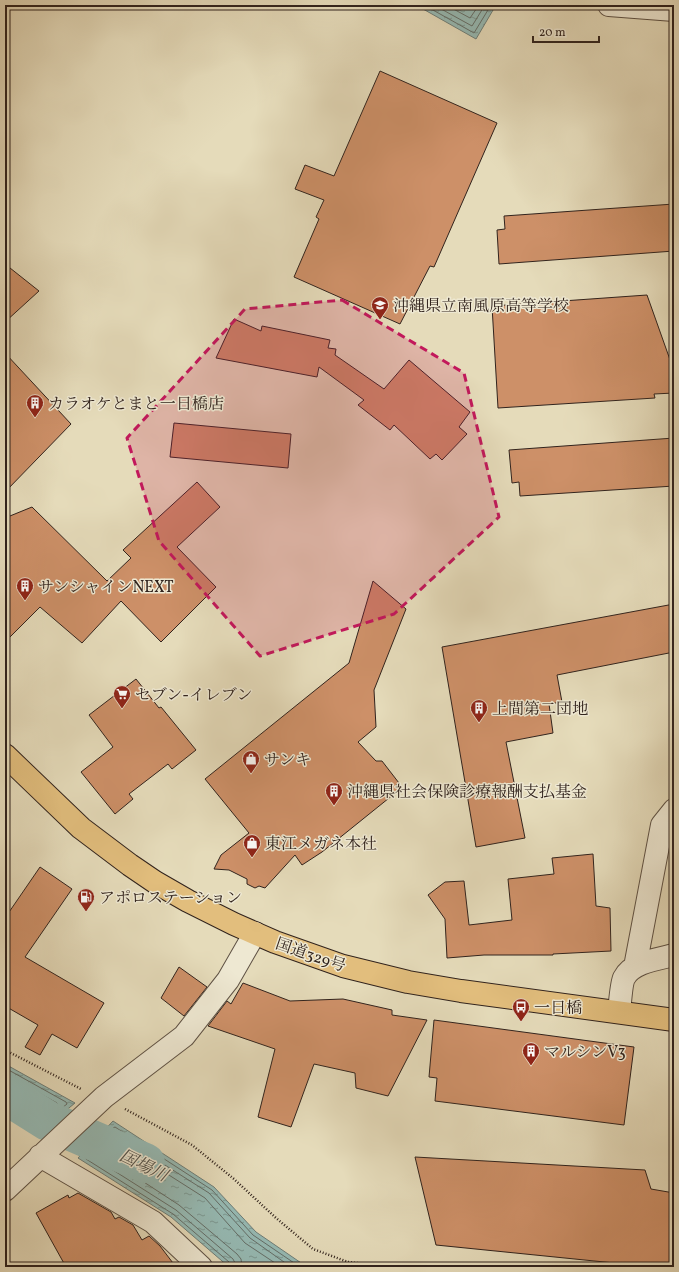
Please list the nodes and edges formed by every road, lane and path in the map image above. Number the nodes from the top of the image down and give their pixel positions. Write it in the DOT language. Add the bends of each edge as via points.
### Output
graph roads {
  1 [pos="608,5"];
  2 [pos="674,10"];
  3 [pos="5,755"];
  4 [pos="674,810"];
  5 [pos="255,933"];
  6 [pos="674,955"];
  7 [pos="634,967"];
  8 [pos="619,1012"];
  9 [pos="674,1020"];
  10 [pos="5,1050"];
  11 [pos="86,1091"];
  12 [pos="124,1109"];
  13 [pos="40,1156"];
  14 [pos="5,1190"];
  15 [pos="201,1267"];
  16 [pos="394,1267"];
  17 [pos="460,1267"];
  18 [pos="520,1267"];
  1 -- 2 [label="street"];
  3 -- 5 [label="highway, 国道329号" via="81,828 130,865 188,901"];
  4 -- 7 [label="street" via="662,825"];
  5 -- 8 [label="highway, 国道329号" via="343,966 408,982"];
  5 -- 13 [label="street" via="228,980 184,1036 104,1097"];
  6 -- 7 [label="street" via="650,960"];
  7 -- 8 [label="street" via="624,978"];
  8 -- 9 [label="highway, 国道329号"];
  10 -- 11 [label="path"];
  12 -- 16 [label="path" via="192,1145 313,1249 348,1262"];
  13 -- 14 [label="street"];
  13 -- 15 [label="street" via="154,1222"];
  17 -- 18 [label="path"];
}
